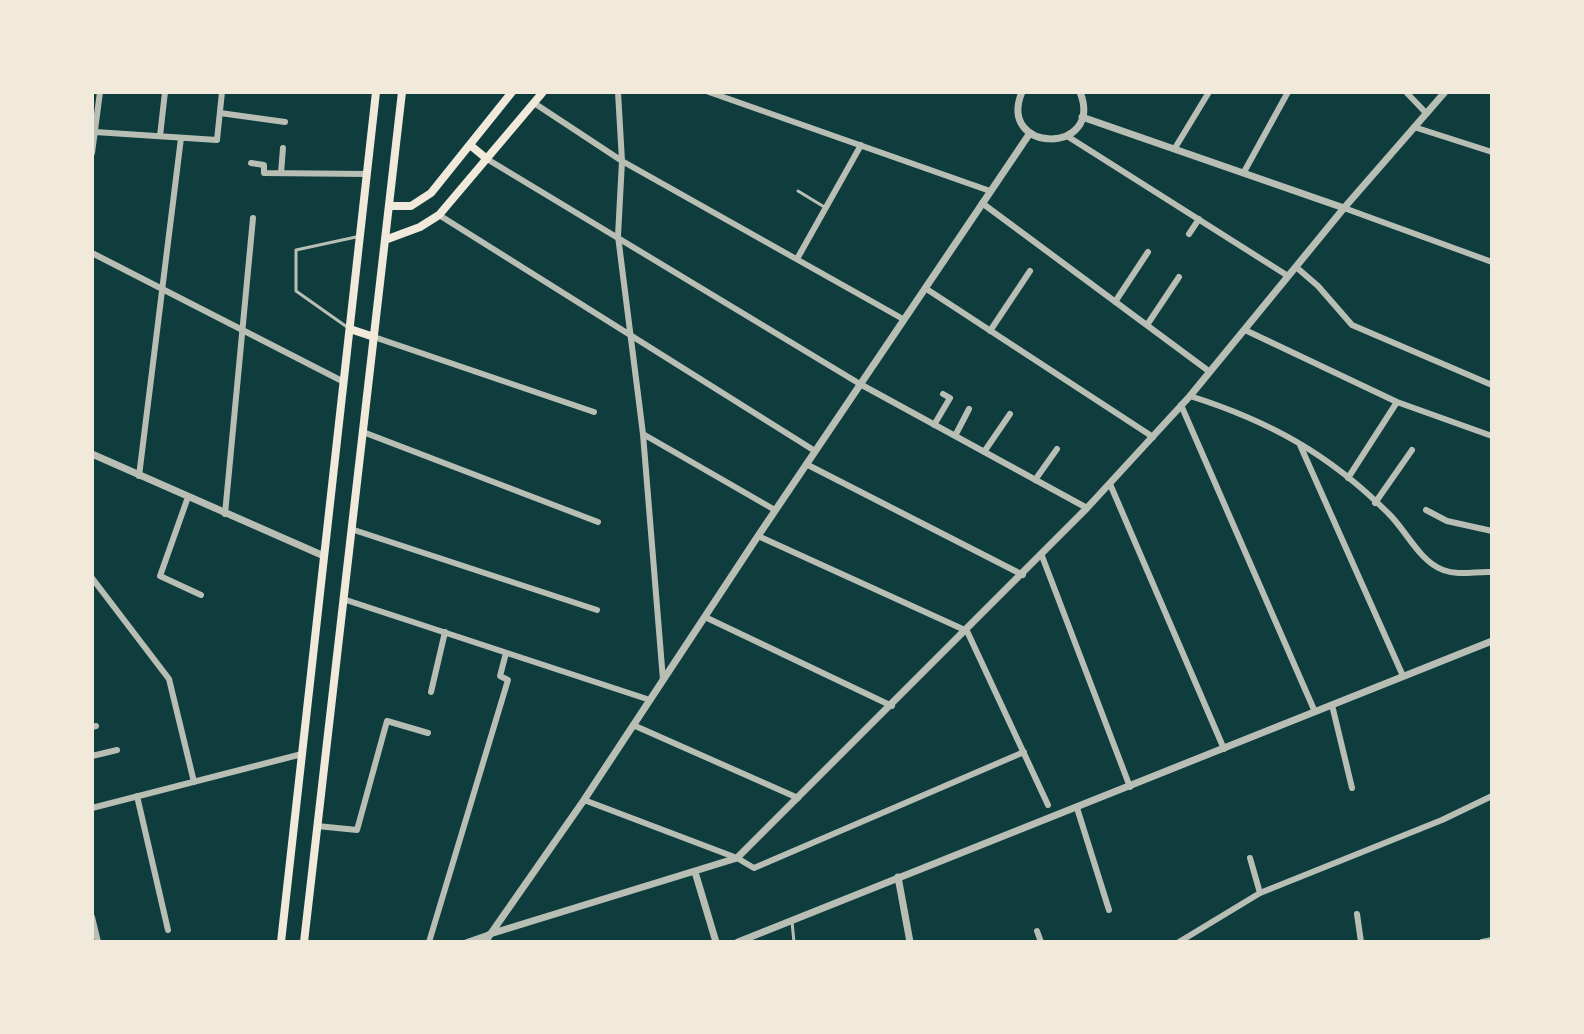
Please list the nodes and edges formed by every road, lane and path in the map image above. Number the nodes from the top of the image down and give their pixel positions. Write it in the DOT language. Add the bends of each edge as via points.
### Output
graph roads {
  1 [pos="100,92"];
  2 [pos="165,92"];
  3 [pos="222,92"];
  4 [pos="376,92"];
  5 [pos="402,92"];
  6 [pos="512,92"];
  7 [pos="543,92"];
  8 [pos="618,92"];
  9 [pos="709,92"];
  10 [pos="1011,92"];
  11 [pos="1080,92"];
  12 [pos="1209,92"];
  13 [pos="1288,92"];
  14 [pos="1406,92"];
  15 [pos="1445,92"];
  16 [pos="1021,94"];
  17 [pos="534,103"];
  18 [pos="220,113"];
  19 [pos="1426,113"];
  20 [pos="1082,117"];
  21 [pos="285,122"];
  22 [pos="1414,127"];
  23 [pos="95,132"];
  24 [pos="1030,133"];
  25 [pos="160,136"];
  26 [pos="1067,136"];
  27 [pos="181,138"];
  28 [pos="470,145"];
  29 [pos="861,145"];
  30 [pos="283,148"];
  31 [pos="1175,148"];
  32 [pos="1492,152"];
  33 [pos="92,153"];
  34 [pos="487,159"];
  35 [pos="622,161"];
  36 [pos="251,163"];
  37 [pos="1244,172"];
  38 [pos="281,173"];
  39 [pos="367,174"];
  40 [pos="798,191"];
  41 [pos="990,191"];
  42 [pos="982,203"];
  43 [pos="389,206"];
  44 [pos="826,208"];
  45 [pos="1344,208"];
  46 [pos="439,215"];
  47 [pos="253,218"];
  48 [pos="1199,219"];
  49 [pos="1189,234"];
  50 [pos="360,236"];
  51 [pos="618,236"];
  52 [pos="385,240"];
  53 [pos="1148,252"];
  54 [pos="92,253"];
  55 [pos="797,259"];
  56 [pos="1492,262"];
  57 [pos="1296,267"];
  58 [pos="1030,271"];
  59 [pos="1288,276"];
  60 [pos="1179,277"];
  61 [pos="161,288"];
  62 [pos="925,288"];
  63 [pos="1115,302"];
  64 [pos="903,319"];
  65 [pos="1147,325"];
  66 [pos="350,329"];
  67 [pos="242,330"];
  68 [pos="1245,330"];
  69 [pos="990,331"];
  70 [pos="632,336"];
  71 [pos="374,337"];
  72 [pos="1210,372"];
  73 [pos="344,382"];
  74 [pos="860,384"];
  75 [pos="1492,385"];
  76 [pos="943,394"];
  77 [pos="1190,396"];
  78 [pos="1397,402"];
  79 [pos="1181,405"];
  80 [pos="969,409"];
  81 [pos="594,412"];
  82 [pos="1010,414"];
  83 [pos="934,425"];
  84 [pos="363,432"];
  85 [pos="643,434"];
  86 [pos="955,436"];
  87 [pos="1492,436"];
  88 [pos="1153,437"];
  89 [pos="1300,445"];
  90 [pos="1057,449"];
  91 [pos="1412,450"];
  92 [pos="815,451"];
  93 [pos="984,452"];
  94 [pos="92,454"];
  95 [pos="806,464"];
  96 [pos="139,476"];
  97 [pos="1348,478"];
  98 [pos="1035,480"];
  99 [pos="1110,484"];
  100 [pos="188,497"];
  101 [pos="1375,503"];
  102 [pos="1087,508"];
  103 [pos="775,510"];
  104 [pos="1426,510"];
  105 [pos="225,514"];
  106 [pos="598,522"];
  107 [pos="351,529"];
  108 [pos="1492,531"];
  109 [pos="758,536"];
  110 [pos="324,556"];
  111 [pos="1042,556"];
  112 [pos="1492,572"];
  113 [pos="1023,575"];
  114 [pos="92,578"];
  115 [pos="201,595"];
  116 [pos="343,599"];
  117 [pos="597,610"];
  118 [pos="705,617"];
  119 [pos="967,631"];
  120 [pos="445,632"];
  121 [pos="1492,641"];
  122 [pos="506,653"];
  123 [pos="1403,676"];
  124 [pos="663,680"];
  125 [pos="431,692"];
  126 [pos="650,700"];
  127 [pos="1332,705"];
  128 [pos="892,706"];
  129 [pos="1315,712"];
  130 [pos="633,725"];
  131 [pos="428,733"];
  132 [pos="1224,749"];
  133 [pos="117,750"];
  134 [pos="1024,752"];
  135 [pos="302,754"];
  136 [pos="92,756"];
  137 [pos="194,782"];
  138 [pos="1130,787"];
  139 [pos="1352,788"];
  140 [pos="137,796"];
  141 [pos="1492,796"];
  142 [pos="798,798"];
  143 [pos="584,800"];
  144 [pos="1048,805"];
  145 [pos="92,808"];
  146 [pos="1077,808"];
  147 [pos="317,826"];
  148 [pos="737,858"];
  149 [pos="1250,858"];
  150 [pos="695,872"];
  151 [pos="898,877"];
  152 [pos="1260,893"];
  153 [pos="1109,910"];
  154 [pos="1357,914"];
  155 [pos="92,917"];
  156 [pos="792,921"];
  157 [pos="168,930"];
  158 [pos="1037,931"];
  159 [pos="490,934"];
  160 [pos="1492,940"];
  161 [pos="96,941"];
  162 [pos="281,942"];
  163 [pos="304,942"];
  164 [pos="429,942"];
  165 [pos="467,942"];
  166 [pos="485,942"];
  167 [pos="716,942"];
  168 [pos="738,942"];
  169 [pos="794,942"];
  170 [pos="910,942"];
  171 [pos="1041,942"];
  172 [pos="1179,942"];
  173 [pos="1361,942"];
  174 [pos="1482,942"];
  1 -- 23 [label="street"];
  2 -- 25 [label="street"];
  3 -- 18 [label="street"];
  4 -- 39 [label="main road"];
  5 -- 43 [label="main road"];
  6 -- 28 [label="main road"];
  7 -- 17 [label="main road"];
  8 -- 35 [label="street"];
  9 -- 29 [label="street"];
  10 -- 16 [label="street"];
  11 -- 20 [label="street"];
  12 -- 31 [label="street"];
  13 -- 37 [label="street"];
  14 -- 19 [label="street"];
  15 -- 19 [label="street"];
  16 -- 24 [label="street" via="1020,119"];
  17 -- 34 [label="main road"];
  17 -- 35 [label="street"];
  18 -- 21 [label="street"];
  18 -- 27 [label="street" via="217,140"];
  19 -- 22 [label="street"];
  20 -- 26 [label="street"];
  20 -- 31 [label="street"];
  22 -- 32 [label="street"];
  22 -- 45 [label="street"];
  23 -- 25 [label="street"];
  23 -- 33 [label="street"];
  24 -- 26 [label="street" via="1048,140"];
  24 -- 41 [label="street"];
  25 -- 27 [label="street"];
  26 -- 48 [label="street"];
  27 -- 61 [label="street"];
  28 -- 34 [label="main road"];
  28 -- 43 [label="main road" via="422,201"];
  29 -- 41 [label="street"];
  29 -- 44 [label="street"];
  30 -- 38 [label="street"];
  31 -- 37 [label="street"];
  34 -- 46 [label="main road"];
  34 -- 51 [label="street"];
  35 -- 51 [label="street"];
  35 -- 55 [label="street"];
  36 -- 38 [label="street" via="264,165 264,173"];
  37 -- 45 [label="street"];
  38 -- 39 [label="street"];
  39 -- 50 [label="main road"];
  40 -- 44 [label="lane"];
  41 -- 42 [label="street"];
  42 -- 62 [label="street"];
  42 -- 63 [label="street"];
  43 -- 52 [label="main road"];
  44 -- 55 [label="street"];
  45 -- 56 [label="street"];
  45 -- 57 [label="street"];
  46 -- 52 [label="main road"];
  46 -- 70 [label="street"];
  47 -- 67 [label="street"];
  48 -- 49 [label="street"];
  48 -- 59 [label="street"];
  50 -- 66 [label="main road"];
  50 -- 66 [label="lane" via="296,250 296,291"];
  51 -- 70 [label="street"];
  51 -- 74 [label="street"];
  52 -- 71 [label="main road"];
  53 -- 63 [label="street"];
  54 -- 61 [label="street"];
  55 -- 64 [label="street"];
  57 -- 59 [label="street"];
  57 -- 75 [label="street" via="1352,325"];
  58 -- 69 [label="street"];
  59 -- 68 [label="street"];
  60 -- 65 [label="street"];
  61 -- 67 [label="street"];
  61 -- 96 [label="street"];
  62 -- 64 [label="street"];
  62 -- 69 [label="street"];
  63 -- 65 [label="street"];
  64 -- 74 [label="street"];
  65 -- 72 [label="street"];
  66 -- 71 [label="main road"];
  66 -- 73 [label="main road"];
  67 -- 73 [label="street"];
  67 -- 105 [label="street"];
  68 -- 72 [label="street"];
  68 -- 78 [label="street"];
  69 -- 88 [label="street"];
  70 -- 85 [label="street"];
  70 -- 92 [label="street"];
  71 -- 81 [label="street"];
  71 -- 84 [label="main road"];
  72 -- 77 [label="street"];
  73 -- 110 [label="main road"];
  74 -- 83 [label="street"];
  74 -- 92 [label="street"];
  76 -- 83 [label="street" via="950,398"];
  77 -- 79 [label="street"];
  77 -- 89 [label="street" via="1240,412"];
  78 -- 87 [label="street"];
  78 -- 97 [label="street"];
  79 -- 88 [label="street"];
  79 -- 129 [label="street"];
  80 -- 86 [label="street"];
  82 -- 93 [label="street"];
  83 -- 86 [label="street"];
  84 -- 106 [label="street"];
  84 -- 107 [label="main road"];
  85 -- 103 [label="street"];
  85 -- 124 [label="street"];
  86 -- 93 [label="street"];
  88 -- 99 [label="street"];
  89 -- 97 [label="street"];
  89 -- 123 [label="street"];
  90 -- 98 [label="street"];
  91 -- 101 [label="street"];
  92 -- 95 [label="street"];
  93 -- 98 [label="street"];
  94 -- 96 [label="street"];
  95 -- 103 [label="street"];
  95 -- 113 [label="street"];
  96 -- 100 [label="street"];
  97 -- 101 [label="street"];
  98 -- 102 [label="street"];
  99 -- 102 [label="street"];
  99 -- 132 [label="street"];
  100 -- 105 [label="street"];
  100 -- 115 [label="street" via="160,576"];
  101 -- 112 [label="street" via="1444,571"];
  102 -- 111 [label="street"];
  103 -- 109 [label="street"];
  104 -- 108 [label="street" via="1447,521"];
  105 -- 110 [label="street"];
  107 -- 116 [label="main road"];
  107 -- 117 [label="street"];
  109 -- 118 [label="street"];
  109 -- 119 [label="street"];
  110 -- 135 [label="main road"];
  111 -- 113 [label="street"];
  111 -- 138 [label="street"];
  113 -- 119 [label="street"];
  114 -- 137 [label="street" via="169,679"];
  116 -- 120 [label="street"];
  116 -- 147 [label="main road"];
  118 -- 124 [label="street"];
  118 -- 128 [label="street"];
  119 -- 128 [label="street"];
  119 -- 134 [label="street"];
  120 -- 122 [label="street"];
  120 -- 125 [label="street"];
  121 -- 123 [label="street"];
  122 -- 126 [label="street"];
  122 -- 164 [label="street" via="500,676 508,680"];
  123 -- 127 [label="street"];
  124 -- 126 [label="street"];
  126 -- 130 [label="street"];
  127 -- 129 [label="street"];
  127 -- 139 [label="street"];
  128 -- 142 [label="street"];
  129 -- 132 [label="street"];
  130 -- 142 [label="street"];
  130 -- 143 [label="street"];
  131 -- 147 [label="street" via="387,721 357,830"];
  132 -- 138 [label="street"];
  133 -- 136 [label="street"];
  134 -- 144 [label="street"];
  134 -- 148 [label="street" via="754,868"];
  135 -- 137 [label="street"];
  135 -- 162 [label="main road"];
  137 -- 140 [label="street"];
  138 -- 146 [label="street"];
  140 -- 145 [label="street"];
  140 -- 157 [label="street"];
  141 -- 152 [label="street"];
  142 -- 148 [label="street"];
  143 -- 148 [label="street"];
  143 -- 159 [label="street"];
  146 -- 151 [label="street"];
  146 -- 153 [label="street"];
  147 -- 163 [label="main road"];
  148 -- 150 [label="street"];
  149 -- 152 [label="street"];
  150 -- 159 [label="street"];
  150 -- 167 [label="street"];
  151 -- 156 [label="street"];
  151 -- 170 [label="street"];
  152 -- 172 [label="street"];
  154 -- 173 [label="street"];
  155 -- 161 [label="street"];
  156 -- 168 [label="street"];
  156 -- 169 [label="lane"];
  158 -- 171 [label="street"];
  159 -- 165 [label="street"];
  159 -- 166 [label="street"];
  160 -- 174 [label="street"];
}
